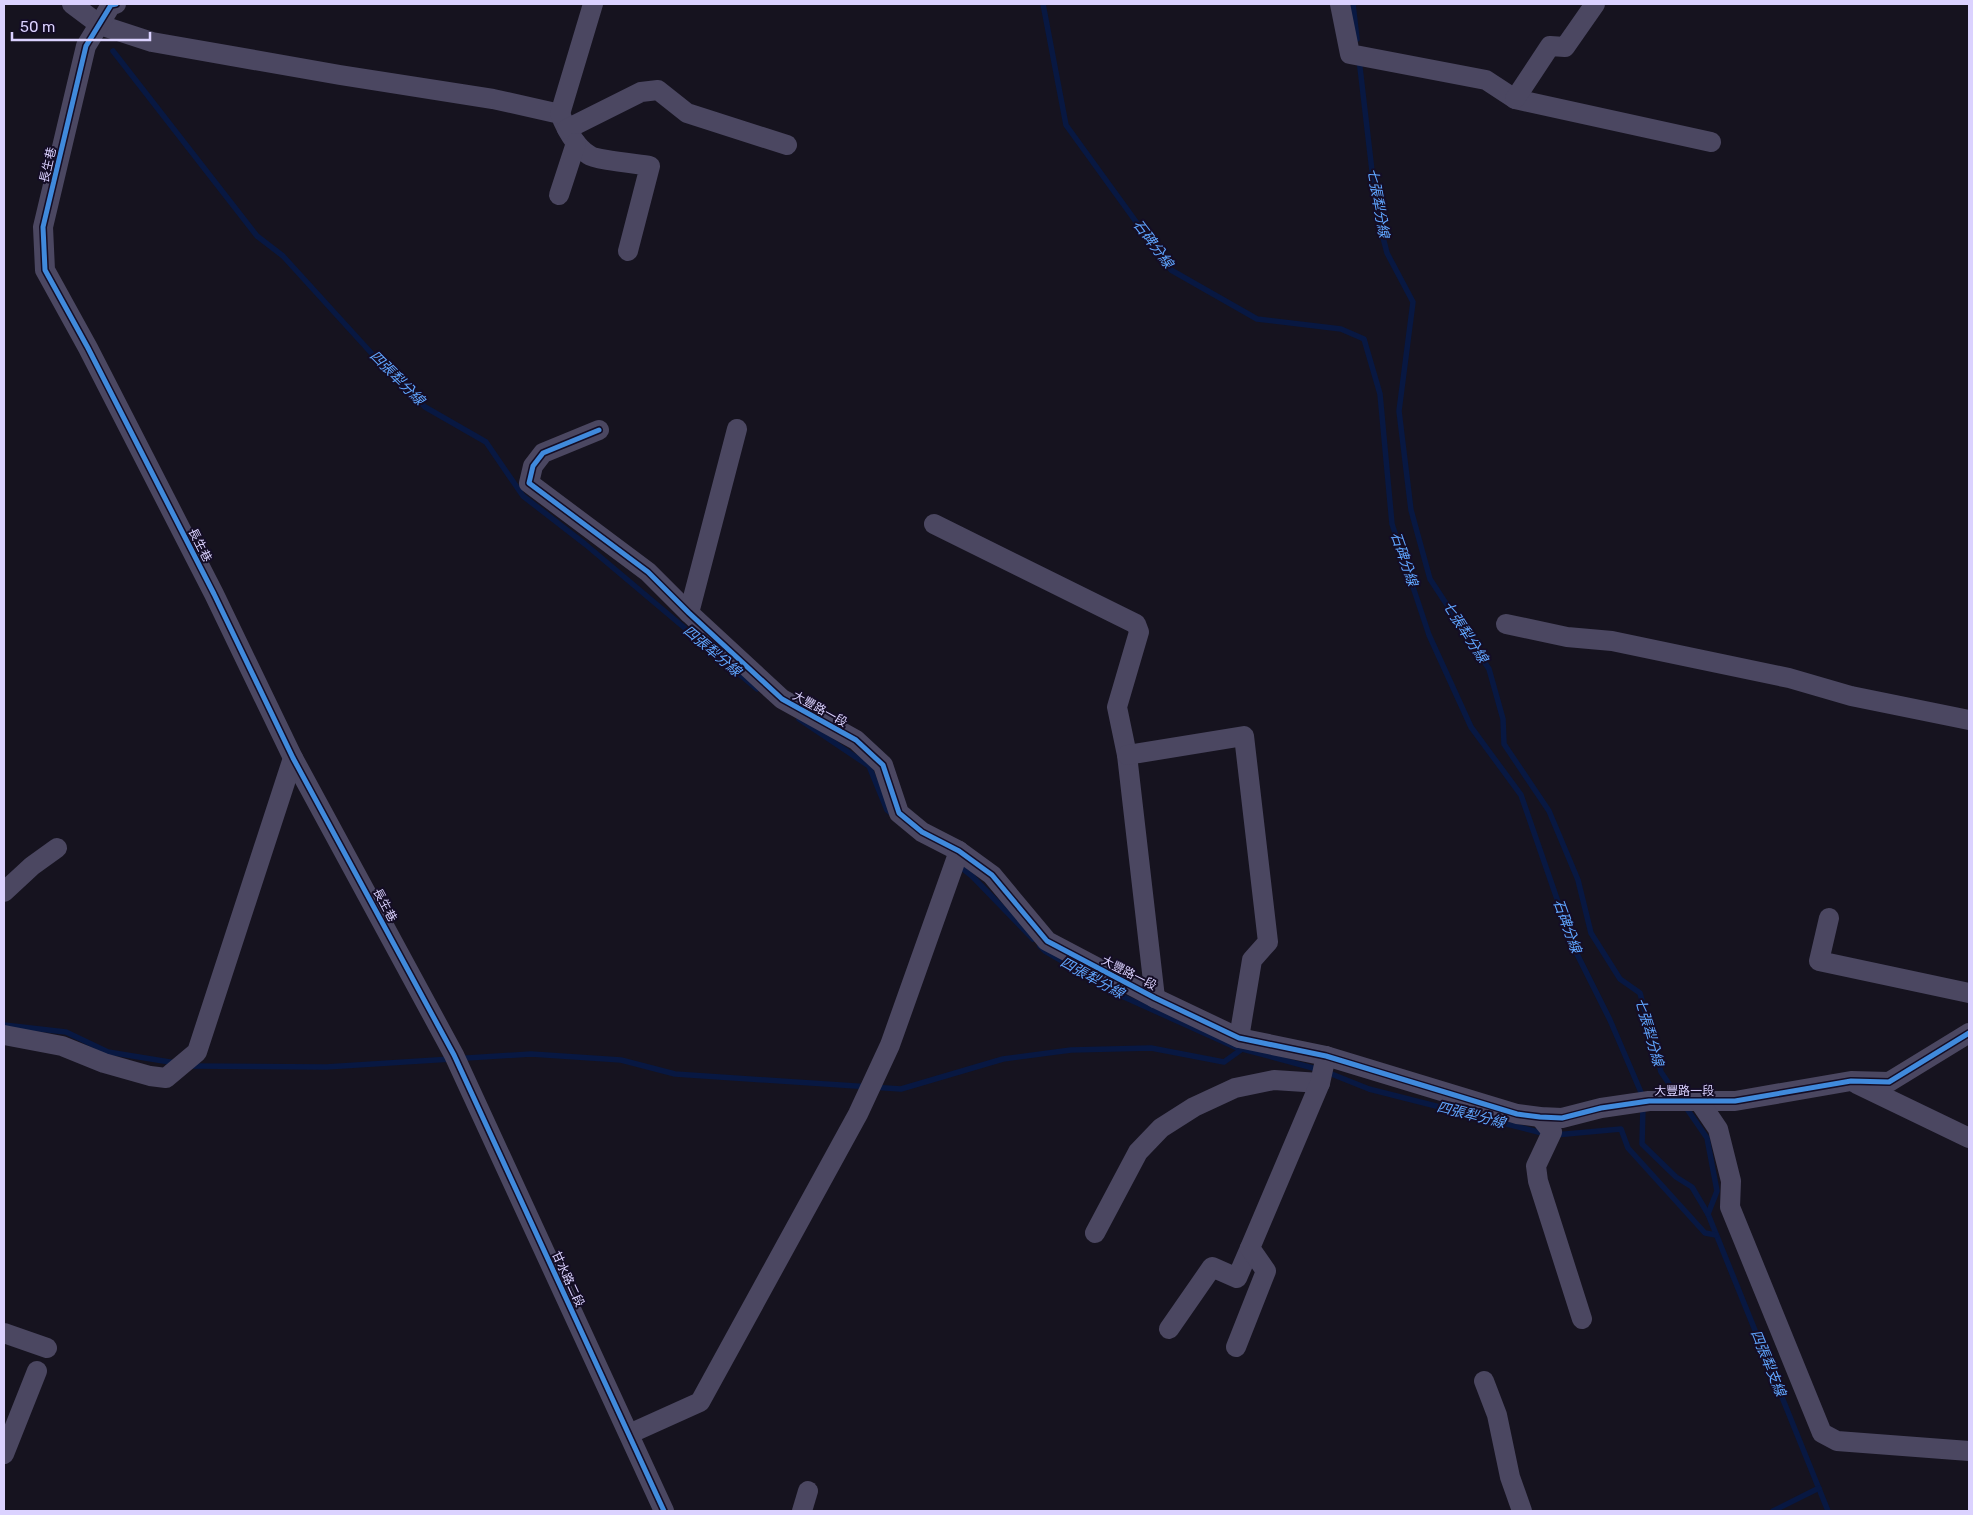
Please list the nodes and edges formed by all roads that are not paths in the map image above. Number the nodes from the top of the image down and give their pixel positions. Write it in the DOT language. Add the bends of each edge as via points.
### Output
graph roads {
  1 [pos="72,4"];
  2 [pos="116,4"];
  3 [pos="593,4"];
  4 [pos="1340,4"];
  5 [pos="1595,4"];
  6 [pos="100,25"];
  7 [pos="1515,99"];
  8 [pos="568,129"];
  9 [pos="1711,142"];
  10 [pos="788,145"];
  11 [pos="559,195"];
  12 [pos="628,251"];
  13 [pos="737,429"];
  14 [pos="599,430"];
  15 [pos="934,524"];
  16 [pos="689,613"];
  17 [pos="1506,624"];
  18 [pos="1969,720"];
  19 [pos="1127,755"];
  20 [pos="294,758"];
  21 [pos="57,848"];
  22 [pos="959,850"];
  23 [pos="4,892"];
  24 [pos="1829,918"];
  25 [pos="1969,992"];
  26 [pos="1155,998"];
  27 [pos="1969,1033"];
  28 [pos="4,1035"];
  29 [pos="1240,1038"];
  30 [pos="454,1055"];
  31 [pos="1326,1056"];
  32 [pos="1851,1081"];
  33 [pos="1320,1083"];
  34 [pos="1699,1102"];
  35 [pos="1540,1117"];
  36 [pos="1969,1138"];
  37 [pos="1095,1232"];
  38 [pos="1250,1248"];
  39 [pos="1582,1319"];
  40 [pos="1169,1329"];
  41 [pos="4,1333"];
  42 [pos="1236,1347"];
  43 [pos="47,1348"];
  44 [pos="37,1371"];
  45 [pos="1484,1381"];
  46 [pos="630,1434"];
  47 [pos="1969,1451"];
  48 [pos="4,1454"];
  49 [pos="808,1491"];
  50 [pos="664,1511"];
  51 [pos="802,1511"];
  52 [pos="1522,1511"];
  1 -- 6 [label="street"];
  2 -- 6 [label="street, 長生巷" via="111,6"];
  3 -- 8 [label="street"];
  4 -- 7 [label="street" via="1350,54 1486,80"];
  5 -- 7 [label="street" via="1565,47 1550,46"];
  6 -- 8 [label="street" via="152,42 494,99"];
  6 -- 20 [label="street, 長生巷" via="86,46 43,227 45,270 214,594"];
  7 -- 9 [label="street"];
  8 -- 10 [label="street" via="641,92 658,90 687,113"];
  8 -- 11 [label="street"];
  8 -- 12 [label="street" via="589,156 650,166"];
  13 -- 16 [label="street"];
  14 -- 16 [label="street, 大豐路一段" via="543,453 533,466 529,482 648,572"];
  15 -- 19 [label="street" via="1136,624 1140,632 1117,707"];
  16 -- 22 [label="street, 大豐路一段" via="782,699 856,740 882,765 899,813 922,832"];
  17 -- 18 [label="street" via="1567,637 1612,641"];
  19 -- 26 [label="street"];
  19 -- 29 [label="street" via="1244,736 1268,942 1252,960"];
  20 -- 28 [label="street" via="198,1052 166,1078 104,1063 62,1046"];
  20 -- 30 [label="street, 長生巷"];
  21 -- 23 [label="street"];
  22 -- 26 [label="street, 大豐路一段" via="992,875 1047,941"];
  22 -- 46 [label="street" via="890,1045 866,1097 700,1402"];
  24 -- 25 [label="street" via="1820,961"];
  26 -- 29 [label="street, 大豐路一段"];
  27 -- 32 [label="street, 大豐路一段" via="1889,1082"];
  29 -- 31 [label="street, 大豐路一段"];
  30 -- 46 [label="street, 甘水路二段"];
  31 -- 33 [label="street"];
  31 -- 35 [label="street, 大豐路一段" via="1517,1114"];
  32 -- 34 [label="street, 大豐路一段" via="1735,1101"];
  32 -- 36 [label="street"];
  33 -- 37 [label="street" via="1274,1080 1235,1088 1194,1107 1161,1128 1138,1152"];
  33 -- 38 [label="street"];
  34 -- 35 [label="street, 大豐路一段" via="1649,1101 1562,1118"];
  34 -- 47 [label="street" via="1718,1129 1731,1181 1730,1207 1822,1433 1837,1441"];
  35 -- 39 [label="street" via="1552,1132 1536,1166 1538,1181"];
  38 -- 40 [label="street" via="1237,1278 1212,1267"];
  38 -- 42 [label="street" via="1266,1271"];
  41 -- 43 [label="street"];
  44 -- 48 [label="street"];
  45 -- 52 [label="street" via="1497,1415 1510,1478"];
  46 -- 50 [label="street, 甘水路二段"];
  49 -- 51 [label="street"];
}
